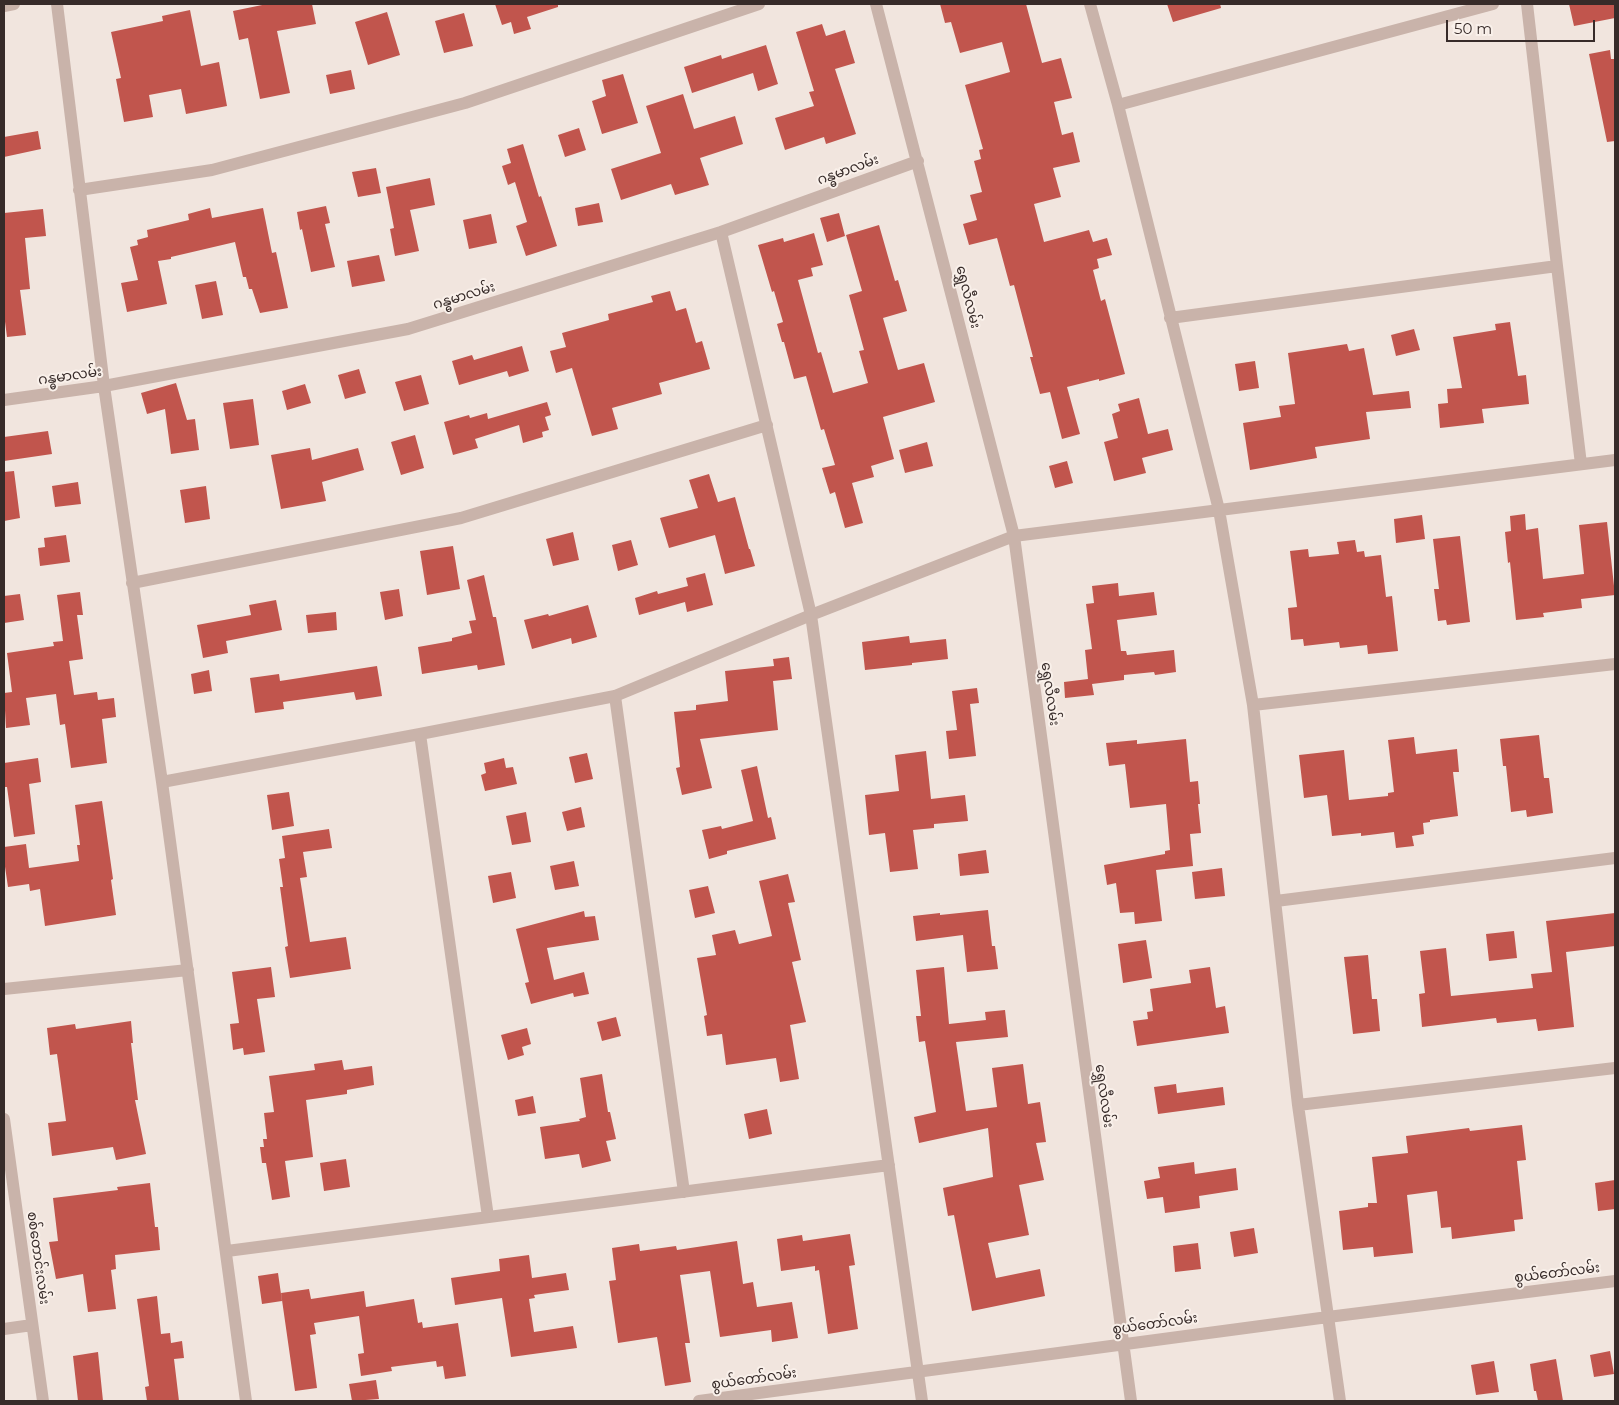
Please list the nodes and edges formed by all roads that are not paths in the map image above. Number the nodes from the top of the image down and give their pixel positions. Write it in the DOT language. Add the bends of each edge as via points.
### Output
graph roads {
  1 [pos="14,4"];
  2 [pos="57,4"];
  3 [pos="759,4"];
  4 [pos="876,4"];
  5 [pos="1090,4"];
  6 [pos="1493,4"];
  7 [pos="1528,4"];
  8 [pos="4,6"];
  9 [pos="1118,105"];
  10 [pos="918,161"];
  11 [pos="80,190"];
  12 [pos="721,232"];
  13 [pos="1557,266"];
  14 [pos="1170,318"];
  15 [pos="104,386"];
  16 [pos="4,400"];
  17 [pos="767,425"];
  18 [pos="1615,460"];
  19 [pos="1581,464"];
  20 [pos="1219,510"];
  21 [pos="1014,536"];
  22 [pos="132,583"];
  23 [pos="811,615"];
  24 [pos="1615,664"];
  25 [pos="615,696"];
  26 [pos="1253,704"];
  27 [pos="420,734"];
  28 [pos="162,782"];
  29 [pos="1615,858"];
  30 [pos="1276,901"];
  31 [pos="188,970"];
  32 [pos="4,989"];
  33 [pos="1615,1068"];
  34 [pos="1298,1105"];
  35 [pos="4,1118"];
  36 [pos="6,1151"];
  37 [pos="889,1165"];
  38 [pos="684,1192"];
  39 [pos="488,1217"];
  40 [pos="227,1250"];
  41 [pos="1615,1281"];
  42 [pos="1328,1317"];
  43 [pos="32,1325"];
  44 [pos="4,1329"];
  45 [pos="1123,1344"];
  46 [pos="918,1371"];
  47 [pos="43,1401"];
  48 [pos="246,1401"];
  49 [pos="704,1401"];
  50 [pos="922,1401"];
  51 [pos="1131,1401"];
  52 [pos="1340,1401"];
  1 -- 8 [label="street"];
  2 -- 11 [label="street"];
  3 -- 11 [label="street" via="465,103 212,170"];
  4 -- 10 [label="street, ရွှေလီလမ်း"];
  5 -- 9 [label="street"];
  6 -- 9 [label="street"];
  7 -- 13 [label="street"];
  9 -- 14 [label="street"];
  10 -- 12 [label="street, ဂန္ဓမာလမ်း"];
  10 -- 21 [label="street, ရွှေလီလမ်း"];
  11 -- 15 [label="street"];
  12 -- 15 [label="street, ဂန္ဓမာလမ်း" via="408,329"];
  12 -- 17 [label="street"];
  13 -- 14 [label="street"];
  13 -- 19 [label="street"];
  14 -- 20 [label="street"];
  15 -- 16 [label="street, ဂန္ဓမာလမ်း"];
  15 -- 22 [label="street"];
  17 -- 22 [label="street" via="460,518"];
  17 -- 23 [label="street"];
  18 -- 19 [label="street"];
  19 -- 20 [label="street"];
  20 -- 21 [label="street"];
  20 -- 26 [label="street"];
  21 -- 23 [label="street"];
  21 -- 45 [label="street, ရွှေလီလမ်း"];
  22 -- 28 [label="street"];
  23 -- 25 [label="street"];
  23 -- 37 [label="street"];
  24 -- 26 [label="street"];
  25 -- 27 [label="street"];
  25 -- 38 [label="street"];
  26 -- 30 [label="street"];
  27 -- 28 [label="street"];
  27 -- 39 [label="street"];
  28 -- 31 [label="street"];
  29 -- 30 [label="street"];
  30 -- 34 [label="street"];
  31 -- 32 [label="street"];
  31 -- 40 [label="street"];
  33 -- 34 [label="street"];
  34 -- 42 [label="street"];
  35 -- 36 [label="street, စစ်တောင်းလမ်း"];
  36 -- 43 [label="street, စစ်တောင်းလမ်း"];
  37 -- 38 [label="street"];
  37 -- 46 [label="street"];
  38 -- 39 [label="street"];
  39 -- 40 [label="street"];
  40 -- 48 [label="street"];
  41 -- 42 [label="street, စွယ်တော်လမ်း"];
  42 -- 45 [label="street, စွယ်တော်လမ်း"];
  42 -- 52 [label="street"];
  43 -- 44 [label="street"];
  43 -- 47 [label="street, စစ်တောင်းလမ်း"];
  45 -- 46 [label="street, စွယ်တော်လမ်း"];
  45 -- 51 [label="street, ရွှေလီလမ်း"];
  46 -- 49 [label="street, စွယ်တော်လမ်း"];
  46 -- 50 [label="street"];
}
